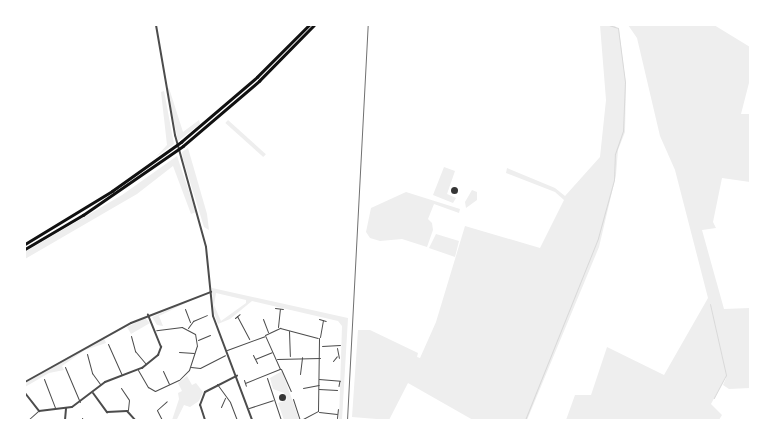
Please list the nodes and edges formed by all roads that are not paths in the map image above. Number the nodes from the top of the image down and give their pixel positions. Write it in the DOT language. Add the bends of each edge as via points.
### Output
graph roads {
  1 [pos="156,25"];
  2 [pos="309,25"];
  3 [pos="314,25"];
  4 [pos="25,244"];
  5 [pos="25,248"];
  6 [pos="210,292"];
  7 [pos="275,308"];
  8 [pos="185,309"];
  9 [pos="280,309"];
  10 [pos="283,310"];
  11 [pos="240,314"];
  12 [pos="148,315"];
  13 [pos="207,315"];
  14 [pos="237,316"];
  15 [pos="235,318"];
  16 [pos="319,319"];
  17 [pos="263,320"];
  18 [pos="323,320"];
  19 [pos="326,321"];
  20 [pos="191,323"];
  21 [pos="188,328"];
  22 [pos="278,328"];
  23 [pos="156,330"];
  24 [pos="289,330"];
  25 [pos="268,332"];
  26 [pos="205,334"];
  27 [pos="210,335"];
  28 [pos="131,336"];
  29 [pos="265,336"];
  30 [pos="207,337"];
  31 [pos="319,338"];
  32 [pos="197,340"];
  33 [pos="250,340"];
  34 [pos="108,344"];
  35 [pos="340,345"];
  36 [pos="321,346"];
  37 [pos="337,348"];
  38 [pos="227,350"];
  39 [pos="179,352"];
  40 [pos="273,352"];
  41 [pos="195,353"];
  42 [pos="220,353"];
  43 [pos="87,354"];
  44 [pos="253,354"];
  45 [pos="225,355"];
  46 [pos="222,356"];
  47 [pos="290,356"];
  48 [pos="302,357"];
  49 [pos="320,358"];
  50 [pos="255,359"];
  51 [pos="276,359"];
  52 [pos="333,361"];
  53 [pos="257,363"];
  54 [pos="146,365"];
  55 [pos="65,367"];
  56 [pos="190,367"];
  57 [pos="280,369"];
  58 [pos="138,370"];
  59 [pos="163,370"];
  60 [pos="300,374"];
  61 [pos="122,375"];
  62 [pos="237,376"];
  63 [pos="267,377"];
  64 [pos="44,379"];
  65 [pos="320,379"];
  66 [pos="244,380"];
  67 [pos="25,382"];
  68 [pos="245,383"];
  69 [pos="217,384"];
  70 [pos="101,385"];
  71 [pos="169,385"];
  72 [pos="319,385"];
  73 [pos="246,386"];
  74 [pos="340,386"];
  75 [pos="122,388"];
  76 [pos="302,388"];
  77 [pos="319,389"];
  78 [pos="337,390"];
  79 [pos="291,391"];
  80 [pos="92,392"];
  81 [pos="25,394"];
  82 [pos="225,398"];
  83 [pos="293,399"];
  84 [pos="274,400"];
  85 [pos="167,401"];
  86 [pos="80,402"];
  87 [pos="221,407"];
  88 [pos="56,408"];
  89 [pos="66,408"];
  90 [pos="248,408"];
  91 [pos="338,409"];
  92 [pos="38,410"];
  93 [pos="127,410"];
  94 [pos="318,412"];
  95 [pos="338,414"];
  96 [pos="312,416"];
  97 [pos="337,418"];
  98 [pos="28,420"];
  99 [pos="65,420"];
  100 [pos="136,420"];
  101 [pos="162,420"];
  102 [pos="205,420"];
  103 [pos="237,420"];
  104 [pos="252,420"];
  105 [pos="281,420"];
  106 [pos="301,420"];
  107 [pos="313,420"];
  1 -- 6 [label="street" via="175,135 206,247"];
  2 -- 4 [label="highway" via="257,76 181,142 112,191"];
  3 -- 5 [label="highway" via="258,81 183,146 113,196"];
  6 -- 12 [label="street"];
  6 -- 38 [label="street" via="213,316"];
  7 -- 9 [label="street"];
  8 -- 20 [label="street"];
  9 -- 10 [label="street"];
  9 -- 22 [label="street"];
  11 -- 14 [label="street"];
  12 -- 23 [label="street"];
  12 -- 67 [label="street"];
  13 -- 20 [label="street"];
  14 -- 15 [label="street"];
  14 -- 33 [label="street"];
  16 -- 18 [label="street"];
  17 -- 25 [label="street"];
  18 -- 19 [label="street"];
  18 -- 31 [label="street"];
  20 -- 21 [label="street"];
  21 -- 23 [label="street"];
  21 -- 32 [label="street"];
  22 -- 24 [label="street"];
  22 -- 25 [label="street"];
  23 -- 54 [label="street" via="161,350"];
  24 -- 31 [label="street"];
  24 -- 47 [label="street"];
  25 -- 29 [label="street"];
  26 -- 30 [label="street"];
  27 -- 30 [label="street"];
  28 -- 54 [label="street" via="135,351"];
  29 -- 33 [label="street"];
  29 -- 40 [label="street"];
  30 -- 32 [label="street"];
  31 -- 36 [label="street"];
  32 -- 41 [label="street"];
  33 -- 38 [label="street"];
  34 -- 61 [label="street"];
  35 -- 37 [label="street"];
  36 -- 37 [label="street"];
  36 -- 49 [label="street"];
  37 -- 52 [label="street" via="339,357"];
  38 -- 62 [label="street"];
  39 -- 41 [label="street"];
  40 -- 50 [label="street"];
  40 -- 51 [label="street"];
  41 -- 56 [label="street"];
  42 -- 46 [label="street"];
  43 -- 70 [label="street" via="92,373"];
  44 -- 50 [label="street"];
  45 -- 46 [label="street"];
  46 -- 56 [label="street" via="200,368"];
  47 -- 48 [label="street"];
  47 -- 51 [label="street"];
  48 -- 49 [label="street"];
  48 -- 60 [label="street"];
  49 -- 65 [label="street"];
  50 -- 53 [label="street"];
  51 -- 57 [label="street"];
  54 -- 58 [label="street"];
  55 -- 86 [label="street"];
  56 -- 71 [label="street" via="184,376"];
  57 -- 63 [label="street"];
  57 -- 79 [label="street"];
  58 -- 61 [label="street"];
  58 -- 71 [label="street" via="152,391"];
  59 -- 71 [label="street"];
  61 -- 70 [label="street"];
  62 -- 69 [label="street"];
  62 -- 90 [label="street"];
  63 -- 68 [label="street"];
  63 -- 84 [label="street"];
  64 -- 88 [label="street"];
  65 -- 72 [label="street"];
  65 -- 74 [label="lane" via="340,381"];
  66 -- 68 [label="street"];
  68 -- 73 [label="street"];
  69 -- 82 [label="street"];
  69 -- 102 [label="street" via="207,389 201,400"];
  70 -- 80 [label="street"];
  72 -- 76 [label="street"];
  72 -- 77 [label="street"];
  75 -- 93 [label="street" via="129,402"];
  77 -- 78 [label="lane"];
  77 -- 94 [label="street"];
  80 -- 86 [label="street"];
  80 -- 93 [label="street" via="109,413"];
  81 -- 92 [label="street"];
  82 -- 87 [label="street"];
  82 -- 103 [label="street"];
  83 -- 106 [label="street"];
  84 -- 90 [label="street"];
  84 -- 105 [label="street"];
  85 -- 101 [label="street" via="157,410"];
  86 -- 89 [label="street"];
  88 -- 89 [label="street"];
  88 -- 92 [label="street"];
  89 -- 99 [label="street"];
  90 -- 104 [label="street"];
  91 -- 95 [label="street"];
  92 -- 98 [label="street"];
  93 -- 100 [label="street"];
  94 -- 95 [label="street"];
  94 -- 96 [label="street"];
  95 -- 97 [label="street"];
  96 -- 106 [label="street"];
  96 -- 107 [label="street"];
}
